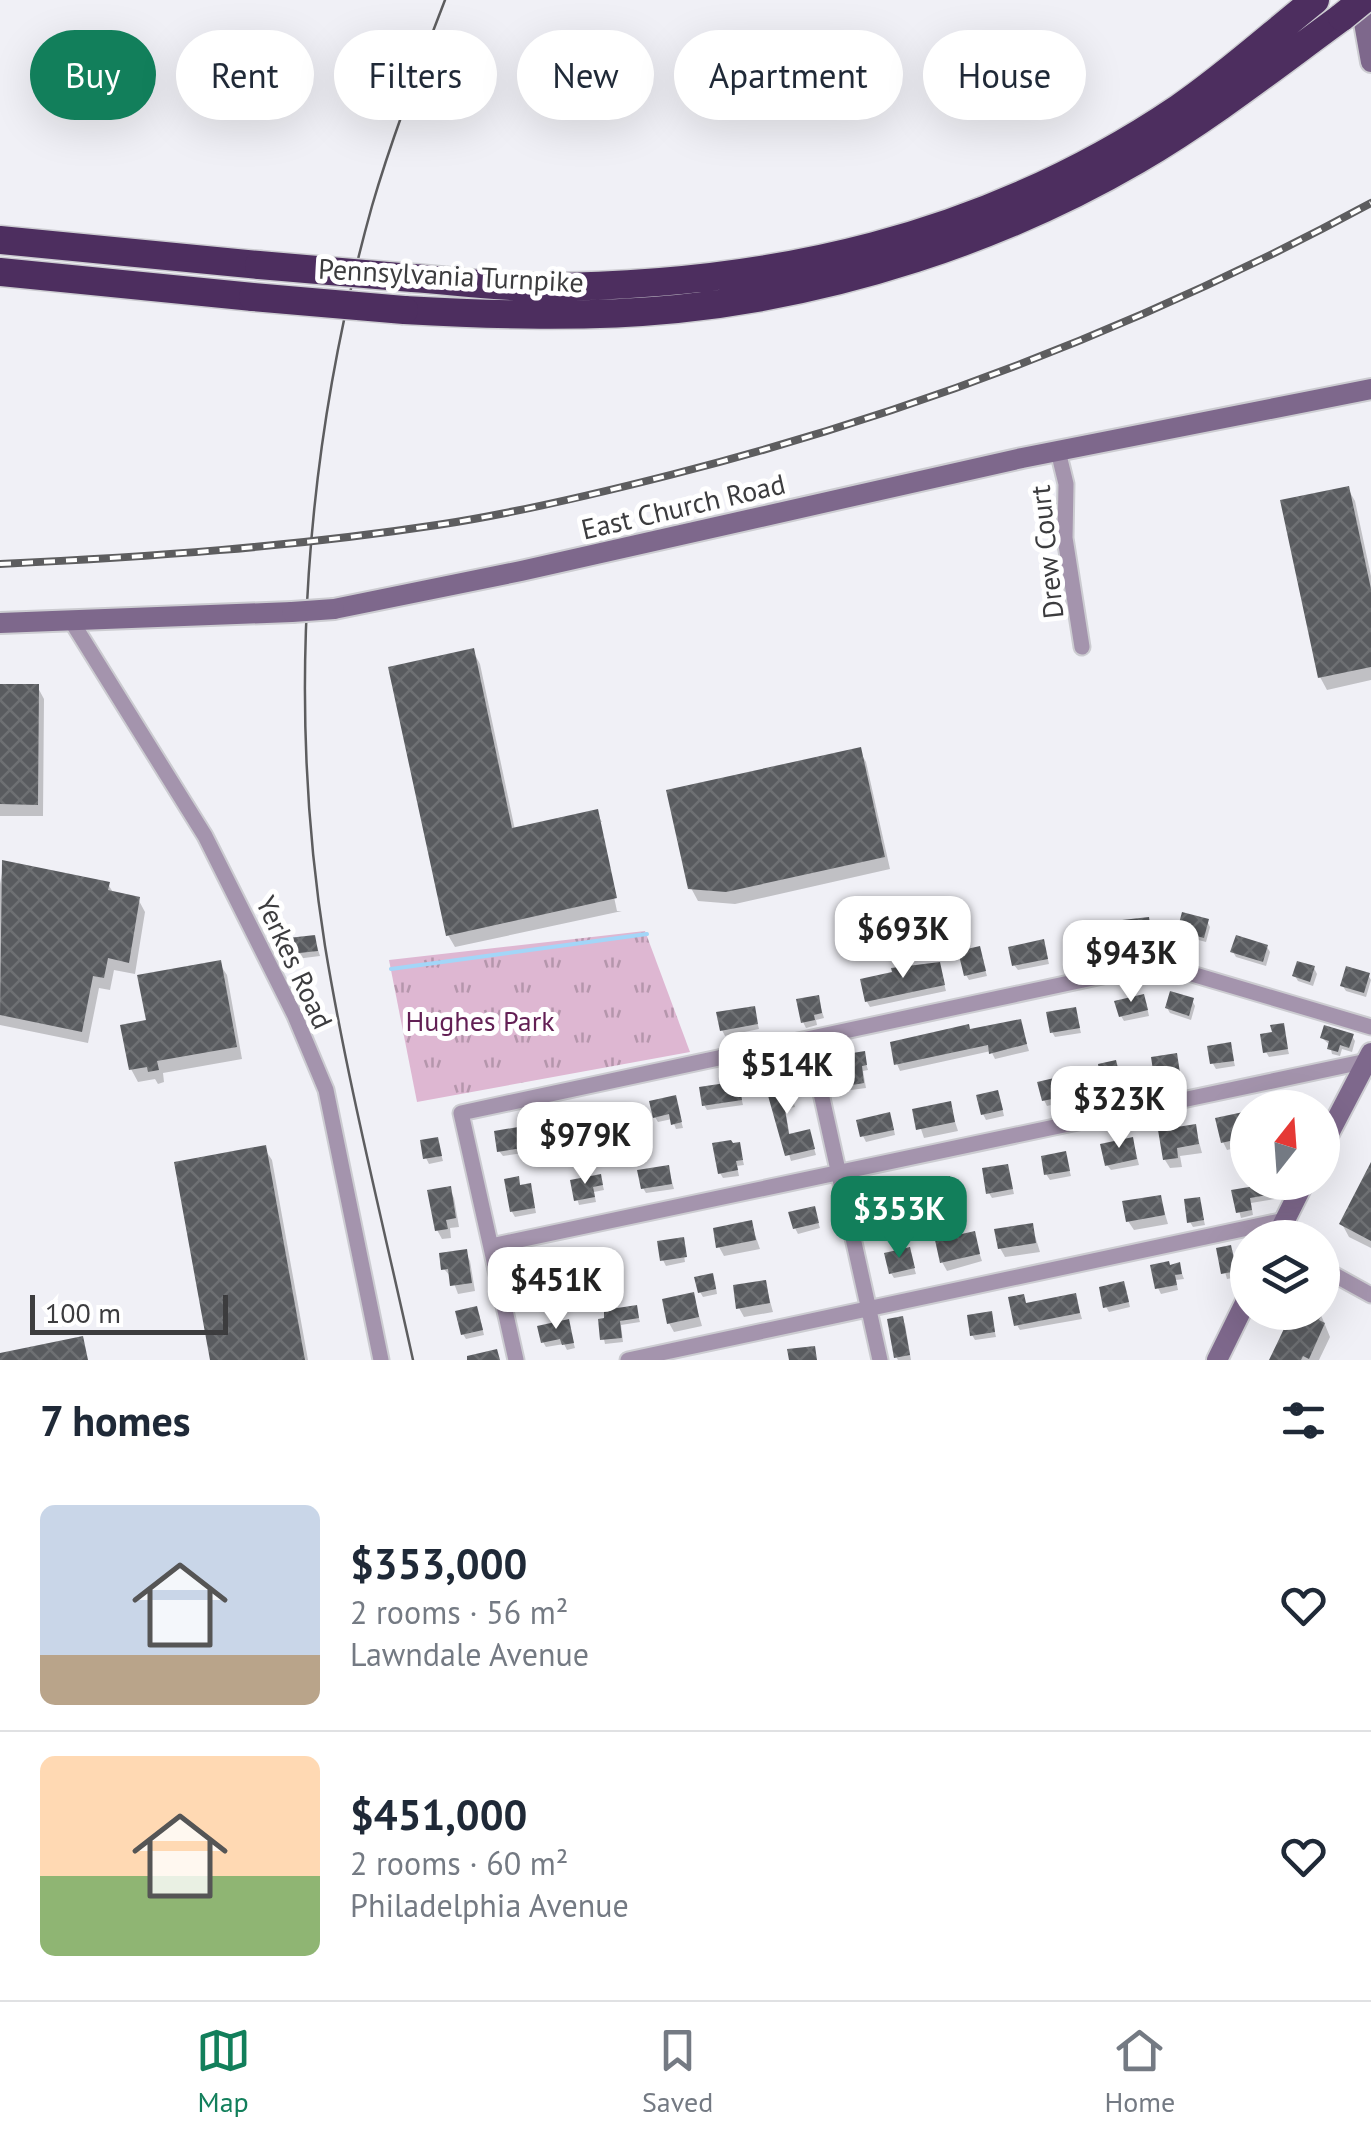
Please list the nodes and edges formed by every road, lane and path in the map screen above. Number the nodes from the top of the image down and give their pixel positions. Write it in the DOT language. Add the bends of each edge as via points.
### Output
graph roads {
  1 [pos="1315,0"];
  2 [pos="1355,6"];
  3 [pos="1371,62"];
  4 [pos="0,240"];
  5 [pos="0,272"];
  6 [pos="1371,389"];
  7 [pos="1058,451"];
  8 [pos="72,622"];
  9 [pos="0,623"];
  10 [pos="1082,647"];
  11 [pos="1371,1027"];
  12 [pos="809,1039"];
  13 [pos="1369,1057"];
  14 [pos="1340,1113"];
  15 [pos="839,1172"];
  16 [pos="1230,1238"];
  17 [pos="491,1246"];
  18 [pos="1340,1278"];
  19 [pos="1371,1295"];
  20 [pos="868,1310"];
  21 [pos="1232,1330"];
  22 [pos="381,1360"];
  23 [pos="516,1360"];
  24 [pos="628,1360"];
  25 [pos="880,1360"];
  26 [pos="1217,1360"];
  1 -- 4 [label="highway, Pennsylvania Turnpike, bridge" via="1180,107 1118,145 999,207 842,256 732,276 537,287"];
  2 -- 3 [label="street"];
  2 -- 5 [label="highway, Pennsylvania Turnpike, bridge" via="1135,161 926,254 800,288 679,309 552,315 404,310"];
  6 -- 7 [label="street, East Church Road"];
  7 -- 8 [label="street, East Church Road, bridge" via="334,609"];
  7 -- 10 [label="street, Drew Court"];
  8 -- 9 [label="street, East Church Road"];
  8 -- 22 [label="street, Yerkes Road" via="204,836 296,1016 326,1090"];
  11 -- 12 [label="street" via="1161,966"];
  12 -- 15 [label="street"];
  12 -- 17 [label="street" via="461,1113"];
  13 -- 14 [label="street"];
  13 -- 15 [label="street"];
  15 -- 17 [label="street"];
  15 -- 20 [label="street"];
  16 -- 20 [label="street"];
  17 -- 23 [label="street"];
  18 -- 19 [label="street"];
  20 -- 24 [label="street"];
  20 -- 25 [label="street"];
  21 -- 26 [label="street"];
}
